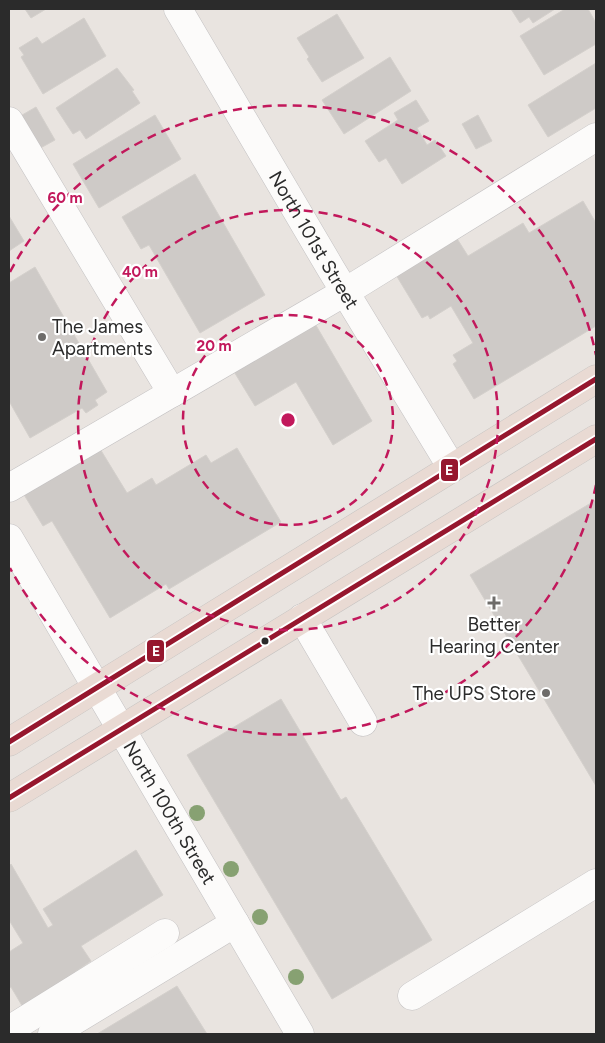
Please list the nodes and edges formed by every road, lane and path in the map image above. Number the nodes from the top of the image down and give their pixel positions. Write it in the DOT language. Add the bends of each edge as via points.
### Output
graph roads {
  1 [pos="178,9"];
  2 [pos="9,121"];
  3 [pos="596,137"];
  4 [pos="345,292"];
  5 [pos="596,379"];
  6 [pos="172,393"];
  7 [pos="596,438"];
  8 [pos="452,468"];
  9 [pos="9,488"];
  10 [pos="9,538"];
  11 [pos="302,618"];
  12 [pos="97,687"];
  13 [pos="363,722"];
  14 [pos="121,729"];
  15 [pos="9,742"];
  16 [pos="9,798"];
  17 [pos="596,883"];
  18 [pos="235,923"];
  19 [pos="165,933"];
  20 [pos="412,996"];
  21 [pos="9,1030"];
  22 [pos="290,1031"];
  23 [pos="52,1034"];
  1 -- 4 [label="street, North 101st Street"];
  2 -- 6 [label="street"];
  3 -- 4 [label="street"];
  4 -- 6 [label="street"];
  4 -- 8 [label="street, North 101st Street"];
  5 -- 8 [label="highway"];
  6 -- 9 [label="street"];
  7 -- 11 [label="highway"];
  8 -- 12 [label="highway"];
  10 -- 12 [label="street, North 100th Street"];
  11 -- 13 [label="street"];
  11 -- 14 [label="highway"];
  12 -- 14 [label="street, North 100th Street"];
  12 -- 15 [label="highway"];
  14 -- 16 [label="highway"];
  14 -- 18 [label="street, North 100th Street"];
  17 -- 20 [label="street"];
  18 -- 22 [label="street, North 100th Street"];
  18 -- 23 [label="street"];
  19 -- 21 [label="street"];
}
